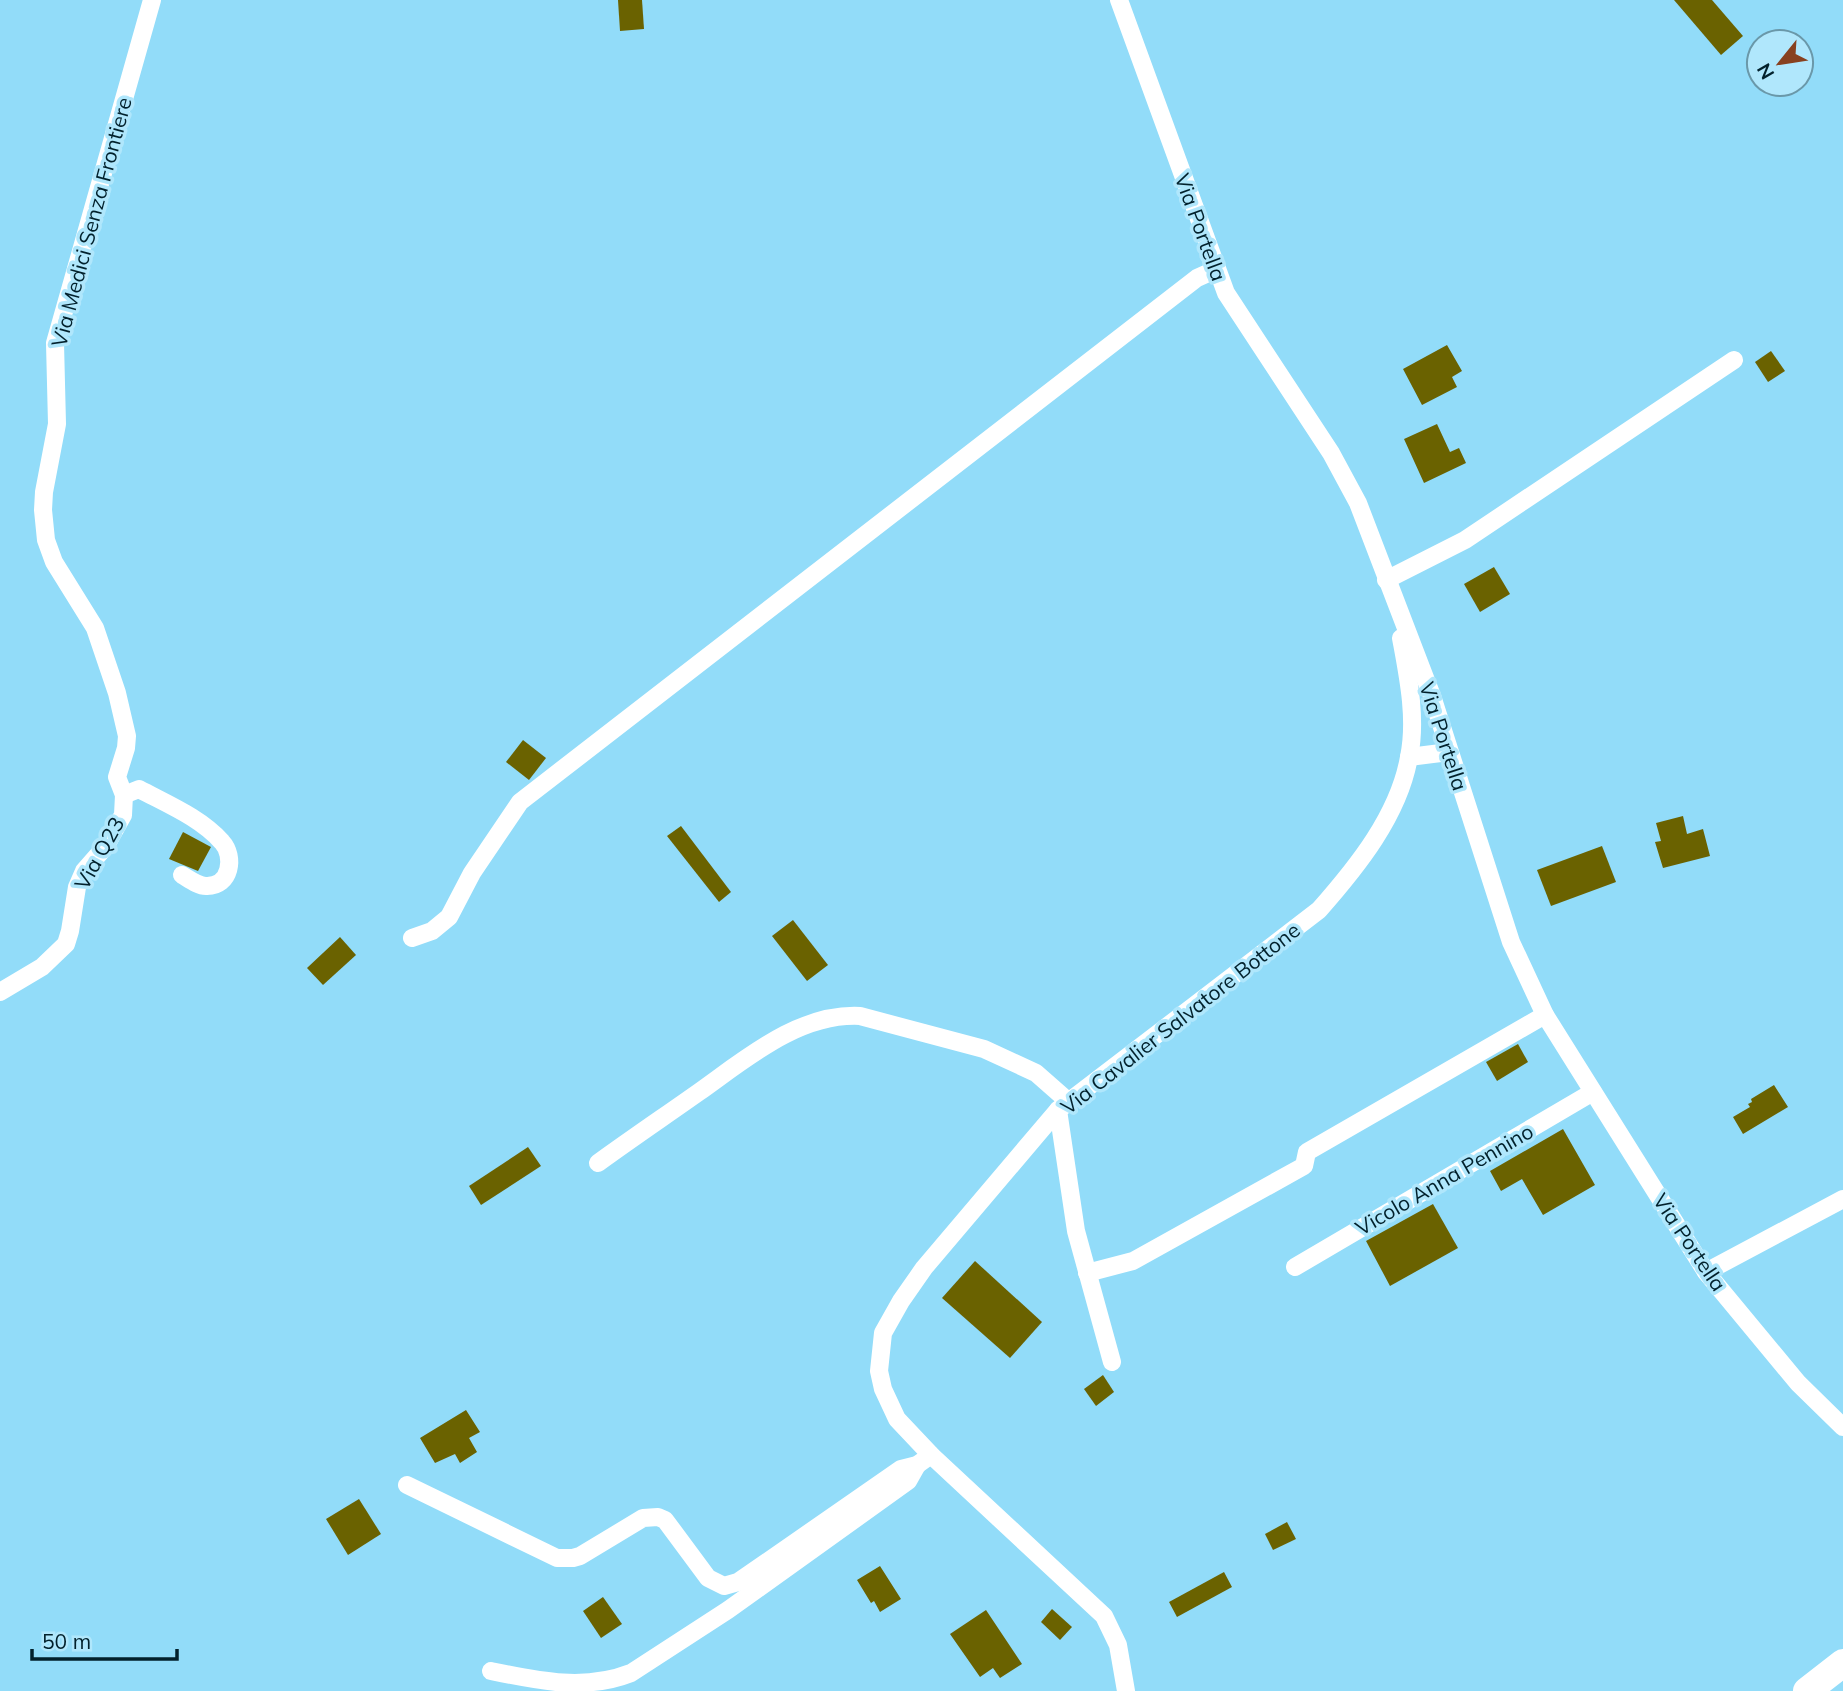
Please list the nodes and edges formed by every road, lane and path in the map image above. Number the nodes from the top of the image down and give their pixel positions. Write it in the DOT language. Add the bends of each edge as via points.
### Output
graph roads {
  1 [pos="152,0"];
  2 [pos="1119,0"];
  3 [pos="1217,269"];
  4 [pos="1734,360"];
  5 [pos="1386,580"];
  6 [pos="1394,600"];
  7 [pos="1449,752"];
  8 [pos="1409,757"];
  9 [pos="122,764"];
  10 [pos="124,795"];
  11 [pos="182,874"];
  12 [pos="412,938"];
  13 [pos="0,992"];
  14 [pos="1545,1015"];
  15 [pos="1593,1092"];
  16 [pos="1063,1106"];
  17 [pos="598,1163"];
  18 [pos="1843,1199"];
  19 [pos="1295,1267"];
  20 [pos="1706,1272"];
  21 [pos="1087,1273"];
  22 [pos="1112,1362"];
  23 [pos="1843,1427"];
  24 [pos="924,1460"];
  25 [pos="407,1485"];
  26 [pos="1843,1663"];
  27 [pos="491,1671"];
  28 [pos="1126,1691"];
  29 [pos="1807,1691"];
  1 -- 9 [label="street, Via Medici Senza Frontiere" via="55,343 57,424 44,492 46,540 54,562 95,628 117,693 127,736"];
  2 -- 3 [label="street, Via Portella"];
  3 -- 5 [label="street, Via Portella" via="1226,293 1331,453 1358,503"];
  3 -- 12 [label="street" via="1197,278 520,802 472,873 449,918"];
  4 -- 5 [label="street" via="1465,540"];
  5 -- 6 [label="street, Via Portella"];
  6 -- 7 [label="street, Via Portella"];
  6 -- 8 [label="street, Via Cavalier Salvatore Bottone" via="1411,710"];
  7 -- 8 [label="street"];
  7 -- 14 [label="street, Via Portella" via="1511,942"];
  8 -- 16 [label="street, Via Cavalier Salvatore Bottone" via="1383,822 1319,910"];
  9 -- 10 [label="street, Via Q23" via="117,777"];
  10 -- 11 [label="street" via="139,789 186,814 222,841 230,866 224,878 206,886"];
  10 -- 13 [label="street, Via Q23" via="118,828 77,887 66,944 51,960"];
  14 -- 15 [label="street, Via Portella"];
  14 -- 21 [label="street" via="1307,1152 1304,1166 1133,1261"];
  15 -- 19 [label="street, Vicolo Anna Pennino"];
  15 -- 20 [label="street, Via Portella"];
  16 -- 17 [label="street" via="1036,1073 984,1049 843,1015 807,1025 756,1052"];
  16 -- 21 [label="street" via="1076,1231"];
  16 -- 24 [label="street, Via Cavalier Salvatore Bottone" via="924,1268 883,1333 879,1371 889,1405"];
  18 -- 20 [label="street"];
  20 -- 23 [label="street, Via Portella" via="1798,1383"];
  21 -- 22 [label="street"];
  24 -- 25 [label="street" via="901,1469 738,1582 724,1586 708,1577 658,1517 643,1518 580,1556 557,1558"];
  24 -- 27 [label="street" via="908,1481 631,1673 608,1682 574,1686"];
  24 -- 28 [label="street, Via Cavalier Salvatore Bottone" via="1104,1616 1118,1645"];
  26 -- 29 [label="main road"];
}
